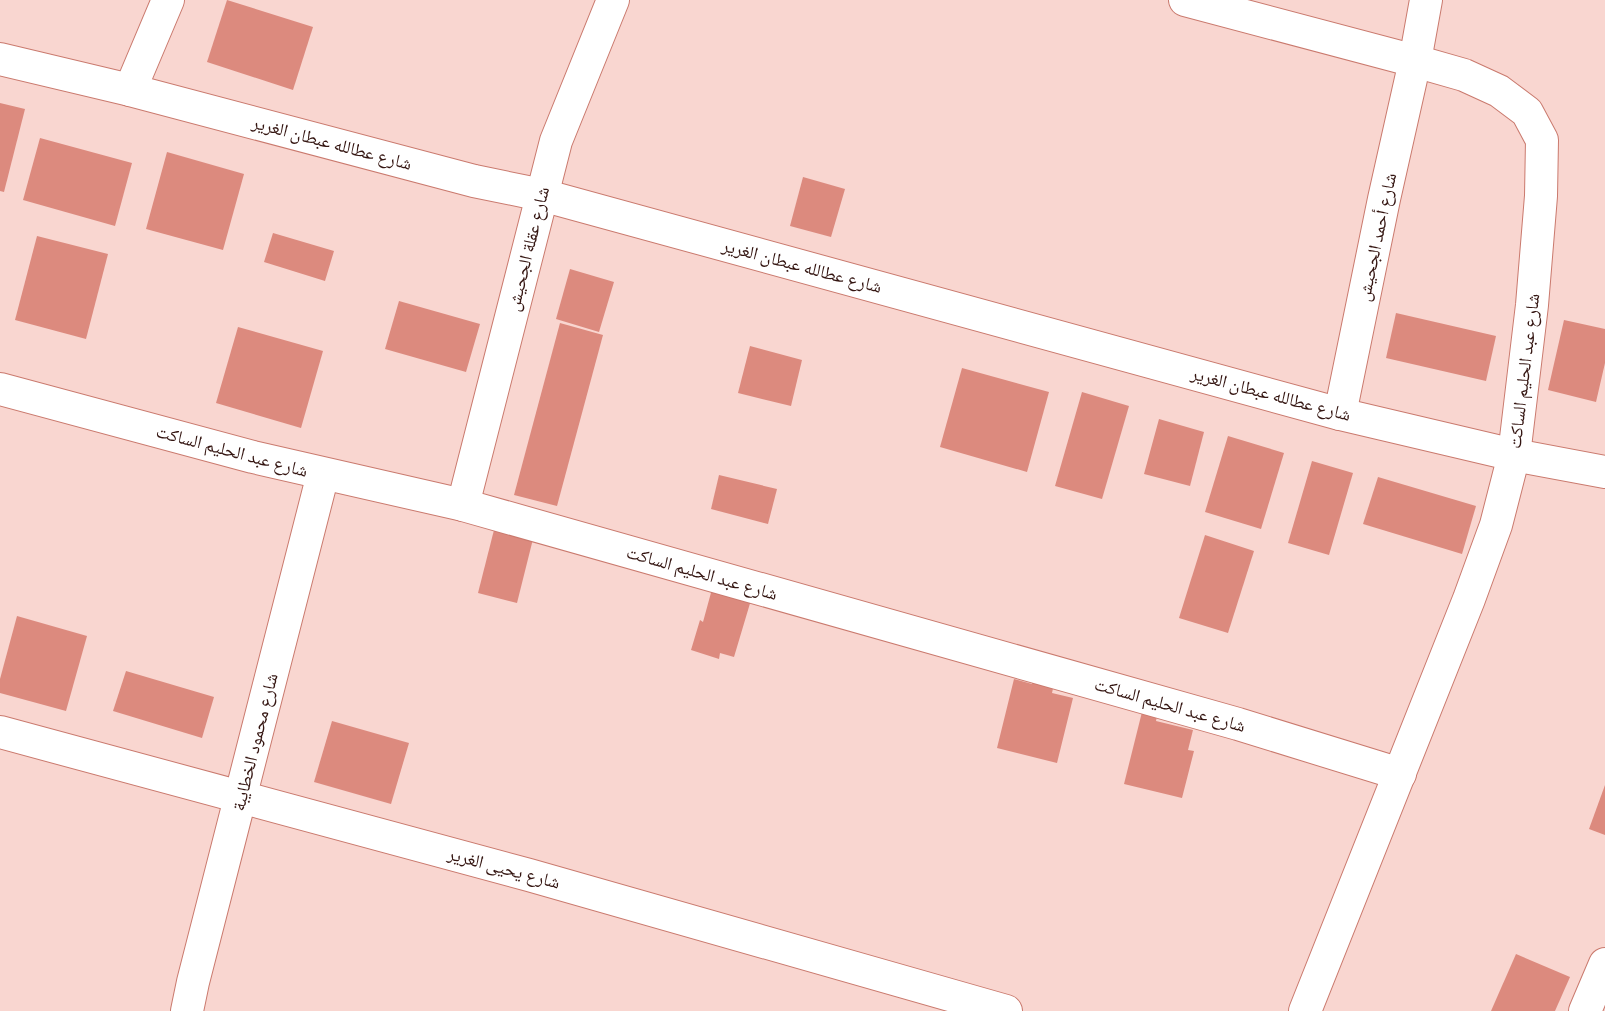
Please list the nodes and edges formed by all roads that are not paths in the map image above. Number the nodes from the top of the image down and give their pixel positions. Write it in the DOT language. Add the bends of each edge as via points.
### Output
graph roads {
  1 [pos="168,0"];
  2 [pos="613,0"];
  3 [pos="1185,0"];
  4 [pos="1426,0"];
  5 [pos="0,59"];
  6 [pos="1415,61"];
  7 [pos="130,90"];
  8 [pos="542,195"];
  9 [pos="0,389"];
  10 [pos="1340,414"];
  11 [pos="1514,455"];
  12 [pos="1605,472"];
  13 [pos="323,474"];
  14 [pos="463,505"];
  15 [pos="0,732"];
  16 [pos="1400,774"];
  17 [pos="241,797"];
  18 [pos="1605,964"];
  19 [pos="187,1011"];
  20 [pos="1006,1011"];
  21 [pos="1305,1011"];
  22 [pos="1585,1011"];
  1 -- 7 [label="street"];
  2 -- 8 [label="street, شارع عقلة الجحيش" via="556,141"];
  3 -- 6 [label="street"];
  4 -- 6 [label="street, شارع أحمد الجحيش"];
  5 -- 7 [label="street, شارع عطالله عبطان الغرير"];
  6 -- 10 [label="street, شارع أحمد الجحيش"];
  6 -- 11 [label="street, شارع عبد الحليم الساكت" via="1464,75 1499,91 1527,111 1542,140 1532,305"];
  7 -- 8 [label="street, شارع عطالله عبطان الغرير" via="474,181"];
  8 -- 10 [label="street, شارع عطالله عبطان الغرير"];
  8 -- 14 [label="street, شارع عقلة الجحيش"];
  9 -- 13 [label="street, شارع عبد الحليم الساكت"];
  10 -- 11 [label="street, شارع عطالله عبطان الغرير"];
  11 -- 12 [label="street, شارع عطالله عبطان الغرير"];
  11 -- 16 [label="street, شارع عبد الحليم الساكت" via="1496,525"];
  13 -- 14 [label="street, شارع عبد الحليم الساكت"];
  13 -- 17 [label="street, شارع محمود الخطايبة"];
  14 -- 16 [label="street, شارع عبد الحليم الساكت" via="1227,720"];
  15 -- 17 [label="street, شارع يحيى الغرير"];
  16 -- 21 [label="street, شارع عبد الحليم الساكت"];
  17 -- 19 [label="street, شارع محمود الخطايبة"];
  17 -- 20 [label="street, شارع يحيى الغرير"];
  18 -- 22 [label="street"];
}
